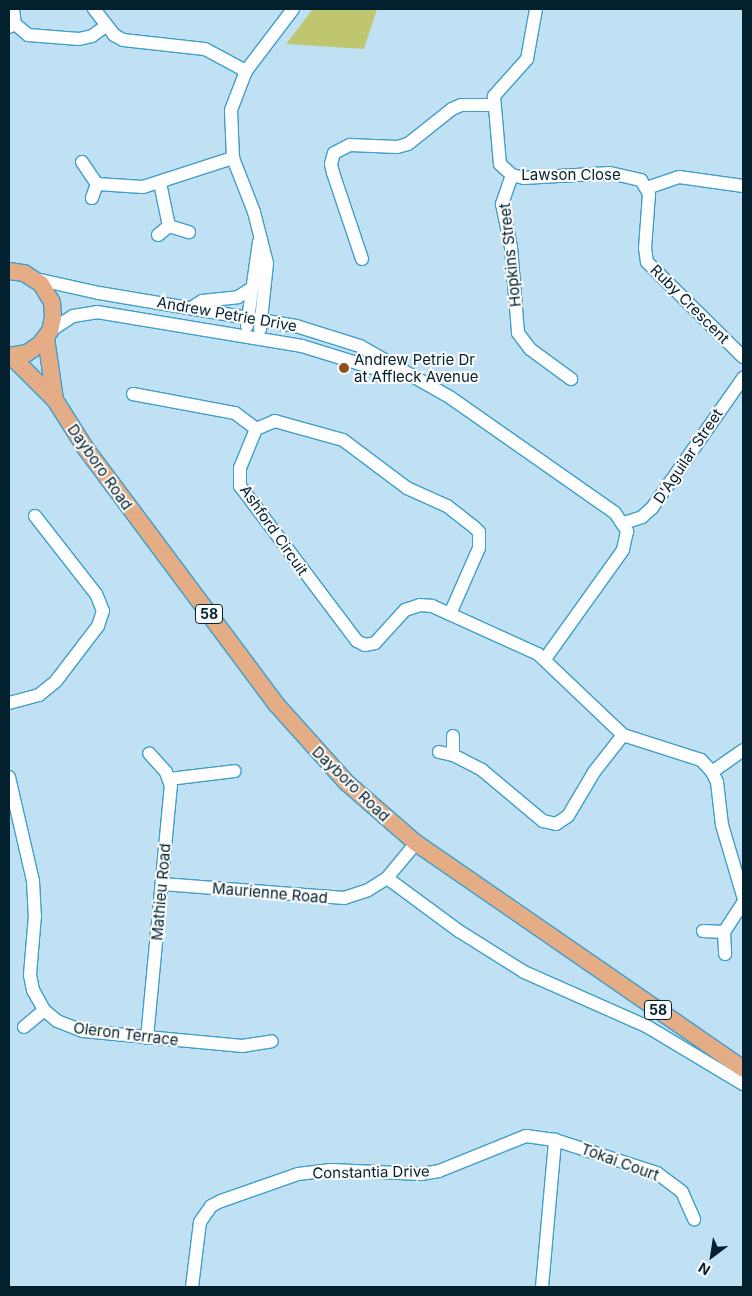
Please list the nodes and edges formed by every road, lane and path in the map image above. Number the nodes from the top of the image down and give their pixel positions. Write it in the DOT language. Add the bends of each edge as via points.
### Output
graph roads {
  1 [pos="13,9"];
  2 [pos="94,9"];
  3 [pos="293,9"];
  4 [pos="536,9"];
  5 [pos="12,25"];
  6 [pos="106,26"];
  7 [pos="246,71"];
  8 [pos="494,105"];
  9 [pos="233,158"];
  10 [pos="82,162"];
  11 [pos="512,175"];
  12 [pos="160,183"];
  13 [pos="97,184"];
  14 [pos="743,186"];
  15 [pos="647,188"];
  16 [pos="92,198"];
  17 [pos="169,226"];
  18 [pos="189,232"];
  19 [pos="158,235"];
  20 [pos="260,240"];
  21 [pos="362,259"];
  22 [pos="12,268"];
  23 [pos="36,279"];
  24 [pos="252,288"];
  25 [pos="192,308"];
  26 [pos="248,318"];
  27 [pos="261,320"];
  28 [pos="48,334"];
  29 [pos="245,336"];
  30 [pos="258,338"];
  31 [pos="10,356"];
  32 [pos="743,357"];
  33 [pos="410,374"];
  34 [pos="743,378"];
  35 [pos="571,379"];
  36 [pos="132,394"];
  37 [pos="55,400"];
  38 [pos="256,429"];
  39 [pos="35,516"];
  40 [pos="624,523"];
  41 [pos="450,614"];
  42 [pos="545,659"];
  43 [pos="9,704"];
  44 [pos="623,735"];
  45 [pos="453,736"];
  46 [pos="743,750"];
  47 [pos="439,752"];
  48 [pos="149,753"];
  49 [pos="453,755"];
  50 [pos="235,771"];
  51 [pos="712,772"];
  52 [pos="9,777"];
  53 [pos="169,779"];
  54 [pos="416,843"];
  55 [pos="387,878"];
  56 [pos="162,884"];
  57 [pos="743,896"];
  58 [pos="743,903"];
  59 [pos="703,931"];
  60 [pos="724,932"];
  61 [pos="725,954"];
  62 [pos="44,1010"];
  63 [pos="24,1027"];
  64 [pos="147,1038"];
  65 [pos="272,1041"];
  66 [pos="743,1069"];
  67 [pos="743,1084"];
  68 [pos="555,1140"];
  69 [pos="694,1219"];
  70 [pos="192,1287"];
  71 [pos="542,1287"];
  1 -- 5 [label="street"];
  2 -- 6 [label="street"];
  3 -- 7 [label="street"];
  4 -- 8 [label="street" via="527,59 498,90"];
  5 -- 6 [label="street" via="28,35 79,39 92,36"];
  6 -- 7 [label="street" via="123,40 205,49"];
  7 -- 9 [label="street" via="231,110"];
  8 -- 11 [label="street" via="500,164"];
  8 -- 21 [label="street" via="452,109 408,144 397,147 350,145 334,153 330,164 332,173"];
  9 -- 12 [label="street"];
  9 -- 20 [label="street" via="256,218"];
  10 -- 13 [label="street"];
  11 -- 15 [label="street, Lawson Close" via="524,178 610,173 636,177"];
  11 -- 35 [label="street, Hopkins Street" via="502,204 511,247 518,333 530,350"];
  12 -- 13 [label="street" via="132,188"];
  12 -- 17 [label="street"];
  13 -- 16 [label="street"];
  14 -- 15 [label="street" via="679,177"];
  15 -- 32 [label="street, Ruby Crescent" via="650,203 644,255 647,262"];
  17 -- 18 [label="street"];
  17 -- 19 [label="street"];
  20 -- 24 [label="street"];
  20 -- 27 [label="street" via="267,263"];
  22 -- 23 [label="main road"];
  23 -- 25 [label="street, Andrew Petrie Drive"];
  23 -- 28 [label="main road, 58" via="52,302"];
  24 -- 25 [label="street" via="238,297 202,301"];
  24 -- 26 [label="street"];
  25 -- 26 [label="street, Andrew Petrie Drive"];
  26 -- 27 [label="street, Andrew Petrie Drive"];
  26 -- 29 [label="street"];
  27 -- 30 [label="street"];
  27 -- 33 [label="street, Andrew Petrie Drive" via="342,339 376,353"];
  28 -- 29 [label="street, Andrew Petrie Drive" via="73,316 97,312"];
  28 -- 31 [label="main road, 58" via="27,353"];
  28 -- 37 [label="main road, Dayboro Road / 58"];
  29 -- 30 [label="street, Andrew Petrie Drive"];
  30 -- 33 [label="street, Andrew Petrie Drive" via="317,350 386,372"];
  31 -- 37 [label="main road, Dayboro Road / 58"];
  33 -- 40 [label="street, Andrew Petrie Drive" via="458,403 615,513"];
  34 -- 40 [label="street, D'Aguilar Street" via="652,508 642,517"];
  36 -- 38 [label="street" via="235,414"];
  37 -- 54 [label="main road, Dayboro Road / 58" via="86,449 276,704 346,782"];
  38 -- 41 [label="street" via="275,420 343,440 407,488 447,506 474,527 479,532 479,548"];
  38 -- 41 [label="street, Ashford Circuit" via="240,468 240,486 357,641 365,645 375,643 405,610 415,606 426,605"];
  39 -- 43 [label="street" via="107,611 56,681 39,694"];
  40 -- 42 [label="street" via="627,537 623,550"];
  41 -- 42 [label="street, Ashford Circuit"];
  42 -- 44 [label="street, Ashford Circuit"];
  44 -- 49 [label="street" via="594,772 568,816 556,824 543,821 507,794 490,775"];
  44 -- 51 [label="street" via="700,760"];
  45 -- 49 [label="street"];
  46 -- 51 [label="street"];
  47 -- 49 [label="street"];
  48 -- 53 [label="street"];
  50 -- 53 [label="street"];
  51 -- 57 [label="street" via="719,794 722,825"];
  52 -- 62 [label="street, Oleron Terrace" via="33,881 35,915 30,974 33,990"];
  53 -- 56 [label="street, Mathieu Road"];
  54 -- 55 [label="street, Maurienne Road"];
  54 -- 66 [label="main road, Dayboro Road / 58"];
  55 -- 56 [label="street, Maurienne Road" via="356,895 330,898"];
  55 -- 67 [label="street" via="459,932 524,972 648,1027"];
  56 -- 64 [label="street, Mathieu Road"];
  58 -- 60 [label="street"];
  59 -- 60 [label="street"];
  60 -- 61 [label="street"];
  62 -- 63 [label="street"];
  62 -- 64 [label="street, Oleron Terrace" via="57,1022 74,1029"];
  64 -- 65 [label="street, Oleron Terrace" via="242,1046"];
  68 -- 69 [label="street, Tokai Court" via="657,1173 682,1192"];
  68 -- 70 [label="street, Constantia Drive" via="526,1136 514,1139 456,1165 422,1174 331,1170 298,1174 221,1200 211,1206 200,1222"];
  68 -- 71 [label="street"];
}
